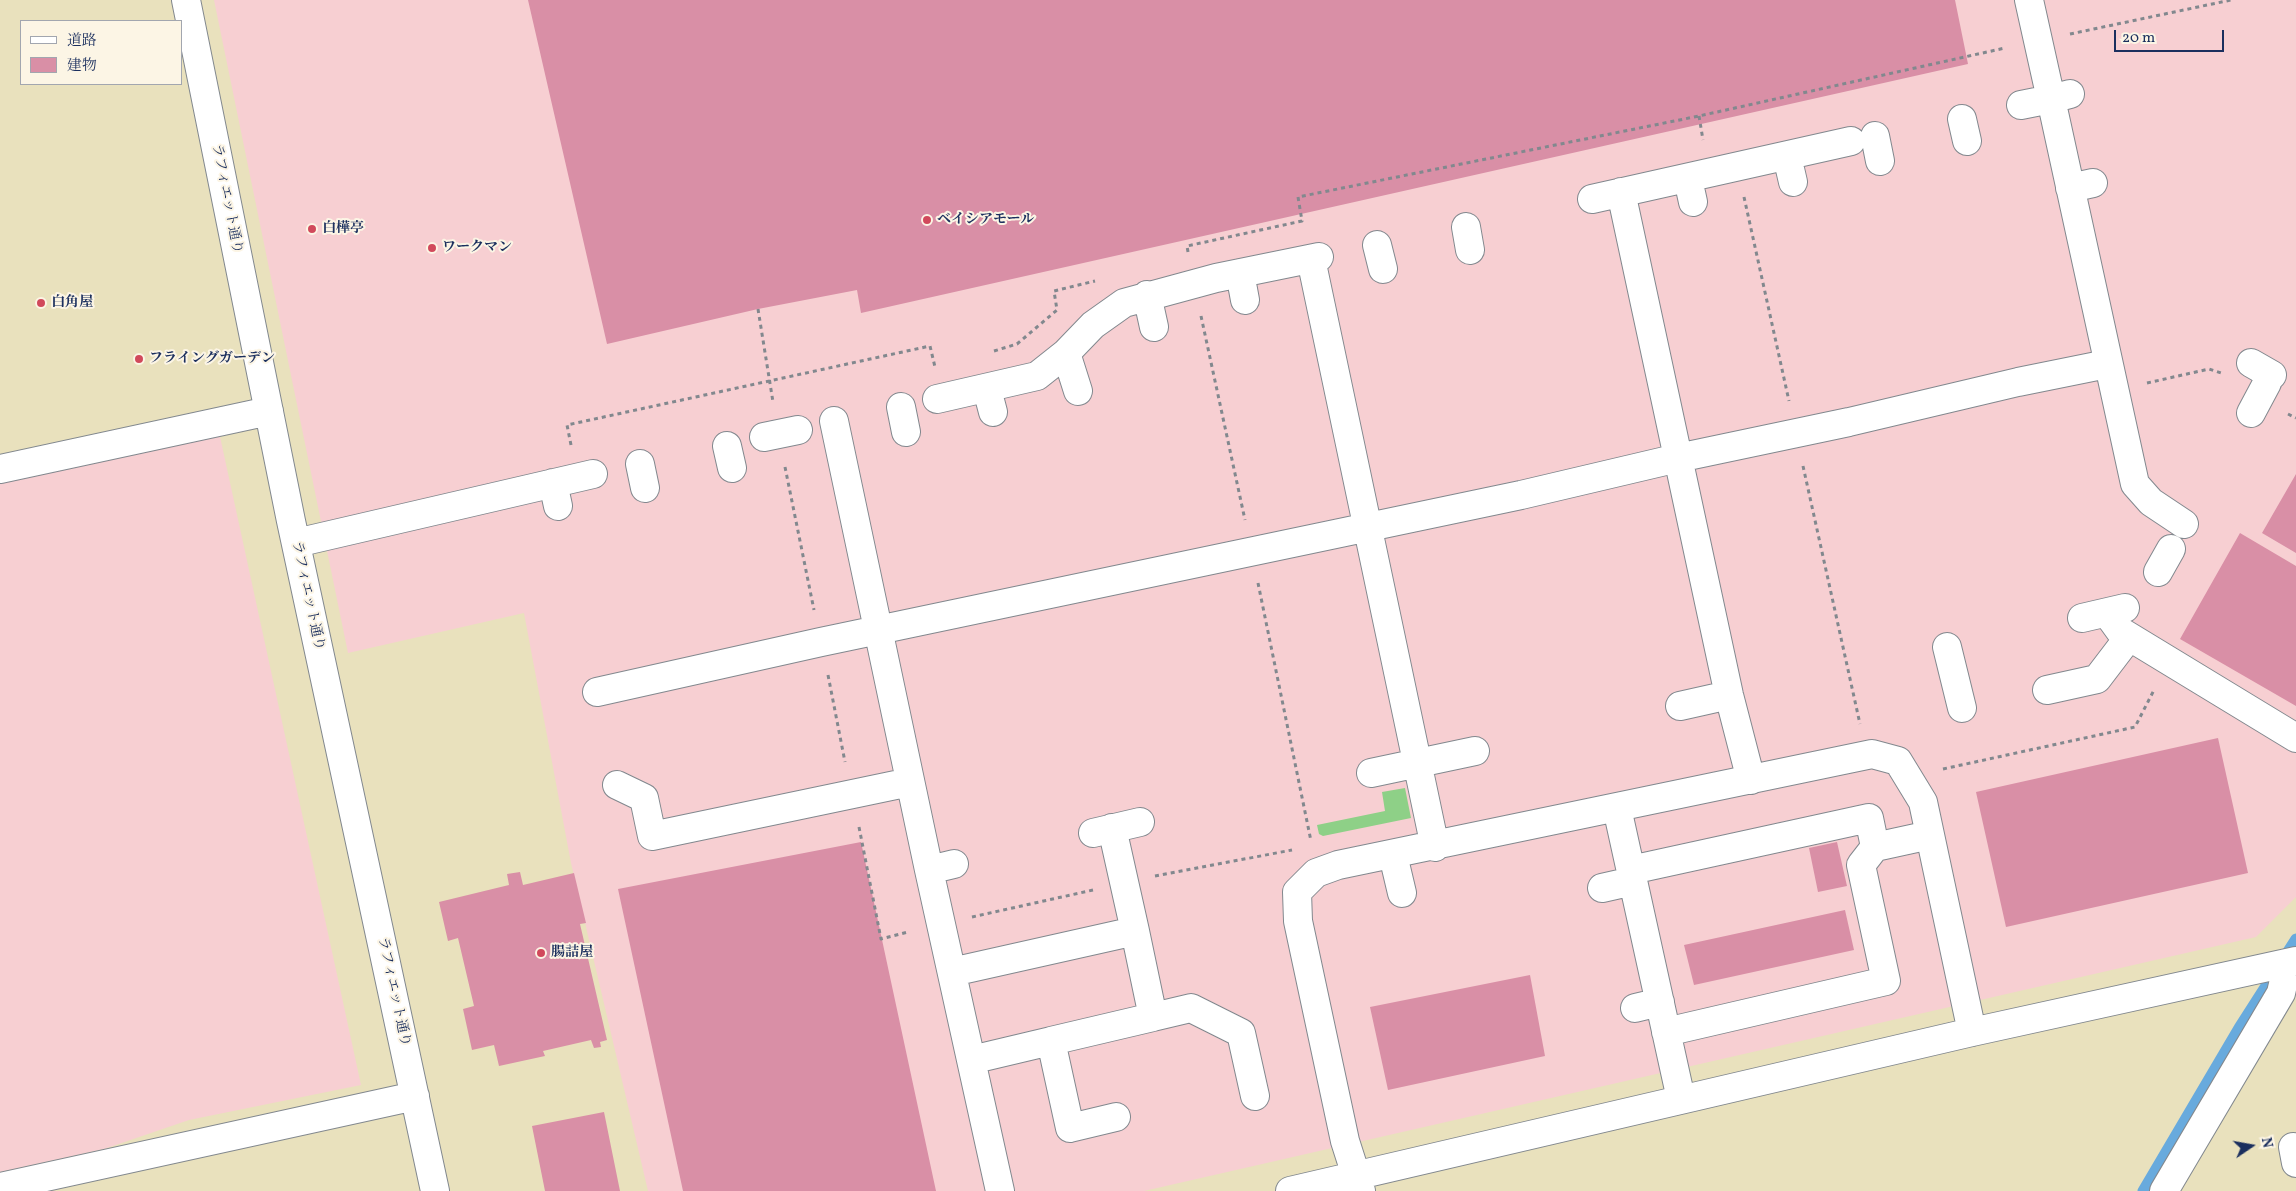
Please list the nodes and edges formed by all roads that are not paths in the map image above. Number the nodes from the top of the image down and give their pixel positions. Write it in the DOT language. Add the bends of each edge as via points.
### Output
graph roads {
  1 [pos="186,0"];
  2 [pos="2029,0"];
  3 [pos="2060,96"];
  4 [pos="2021,105"];
  5 [pos="1869,146"];
  6 [pos="1787,156"];
  7 [pos="1793,182"];
  8 [pos="1621,192"];
  9 [pos="1592,199"];
  10 [pos="1240,273"];
  11 [pos="1147,295"];
  12 [pos="1245,300"];
  13 [pos="1154,327"];
  14 [pos="1066,353"];
  15 [pos="2107,364"];
  16 [pos="2263,374"];
  17 [pos="1078,391"];
  18 [pos="937,399"];
  19 [pos="269,412"];
  20 [pos="2251,413"];
  21 [pos="834,421"];
  22 [pos="798,430"];
  23 [pos="764,437"];
  24 [pos="1678,458"];
  25 [pos="0,469"];
  26 [pos="593,474"];
  27 [pos="2184,524"];
  28 [pos="1367,526"];
  29 [pos="296,543"];
  30 [pos="2171,549"];
  31 [pos="2158,572"];
  32 [pos="2105,613"];
  33 [pos="878,630"];
  34 [pos="2129,637"];
  35 [pos="1948,647"];
  36 [pos="2047,690"];
  37 [pos="597,692"];
  38 [pos="1729,695"];
  39 [pos="1680,706"];
  40 [pos="1962,708"];
  41 [pos="2296,738"];
  42 [pos="1475,751"];
  43 [pos="1419,763"];
  44 [pos="1371,773"];
  45 [pos="1751,780"];
  46 [pos="910,782"];
  47 [pos="617,785"];
  48 [pos="1617,808"];
  49 [pos="1140,822"];
  50 [pos="1930,835"];
  51 [pos="1435,847"];
  52 [pos="1876,847"];
  53 [pos="1394,855"];
  54 [pos="1632,876"];
  55 [pos="1602,888"];
  56 [pos="1402,893"];
  57 [pos="1135,931"];
  58 [pos="2292,962"];
  59 [pos="952,972"];
  60 [pos="1153,1017"];
  61 [pos="1666,1032"];
  62 [pos="1972,1032"];
  63 [pos="1051,1040"];
  64 [pos="972,1060"];
  65 [pos="415,1096"];
  66 [pos="1255,1096"];
  67 [pos="1681,1099"];
  68 [pos="1116,1117"];
  69 [pos="1358,1183"];
  70 [pos="0,1187"];
  71 [pos="435,1191"];
  72 [pos="1000,1191"];
  73 [pos="1290,1191"];
  74 [pos="2164,1191"];
  1 -- 19 [label="street, ラフィエット通り"];
  2 -- 3 [label="street" via="2038,41"];
  3 -- 4 [label="street"];
  3 -- 15 [label="street" via="2099,273"];
  5 -- 6 [label="street"];
  6 -- 7 [label="street"];
  6 -- 8 [label="street" via="1691,191"];
  8 -- 9 [label="street"];
  8 -- 24 [label="street"];
  10 -- 11 [label="street"];
  10 -- 12 [label="street"];
  10 -- 28 [label="street" via="1315,258"];
  11 -- 13 [label="street"];
  11 -- 14 [label="street" via="1124,302 1093,325"];
  14 -- 17 [label="street"];
  14 -- 18 [label="street" via="1037,376 990,401"];
  15 -- 24 [label="street"];
  15 -- 27 [label="street" via="2134,484 2151,502"];
  16 -- 20 [label="street"];
  19 -- 25 [label="street"];
  19 -- 29 [label="street, ラフィエット通り"];
  21 -- 33 [label="street"];
  22 -- 23 [label="street"];
  24 -- 28 [label="street"];
  24 -- 38 [label="street"];
  26 -- 29 [label="street" via="555,494"];
  28 -- 33 [label="street"];
  28 -- 43 [label="street"];
  29 -- 65 [label="street, ラフィエット通り"];
  30 -- 31 [label="street"];
  32 -- 34 [label="street"];
  33 -- 37 [label="street"];
  33 -- 46 [label="street"];
  34 -- 36 [label="street" via="2097,679"];
  34 -- 41 [label="street"];
  35 -- 40 [label="street"];
  38 -- 39 [label="street"];
  38 -- 45 [label="street"];
  42 -- 43 [label="street"];
  43 -- 44 [label="street"];
  43 -- 51 [label="street"];
  45 -- 48 [label="street"];
  45 -- 50 [label="street" via="1872,754 1898,761 1923,802"];
  46 -- 47 [label="street" via="652,836 644,798"];
  46 -- 59 [label="street" via="942,867"];
  48 -- 51 [label="street"];
  48 -- 54 [label="street"];
  49 -- 57 [label="street" via="1103,831"];
  50 -- 52 [label="street"];
  50 -- 62 [label="street"];
  51 -- 53 [label="street"];
  52 -- 54 [label="street" via="1869,818"];
  52 -- 61 [label="street" via="1861,865 1886,981"];
  53 -- 56 [label="street"];
  53 -- 69 [label="street" via="1338,865 1316,873 1297,892 1298,921 1345,1140"];
  54 -- 55 [label="street"];
  54 -- 61 [label="street" via="1648,1005"];
  57 -- 59 [label="street"];
  57 -- 60 [label="street"];
  58 -- 62 [label="street"];
  58 -- 74 [label="street" via="2281,993"];
  59 -- 64 [label="street"];
  60 -- 63 [label="street"];
  60 -- 66 [label="street" via="1191,1008 1241,1033"];
  61 -- 67 [label="street"];
  62 -- 67 [label="street"];
  63 -- 64 [label="street"];
  63 -- 68 [label="street" via="1070,1128"];
  64 -- 72 [label="street"];
  65 -- 70 [label="street"];
  65 -- 71 [label="street, ラフィエット通り"];
  67 -- 69 [label="street"];
  69 -- 73 [label="street"];
}
